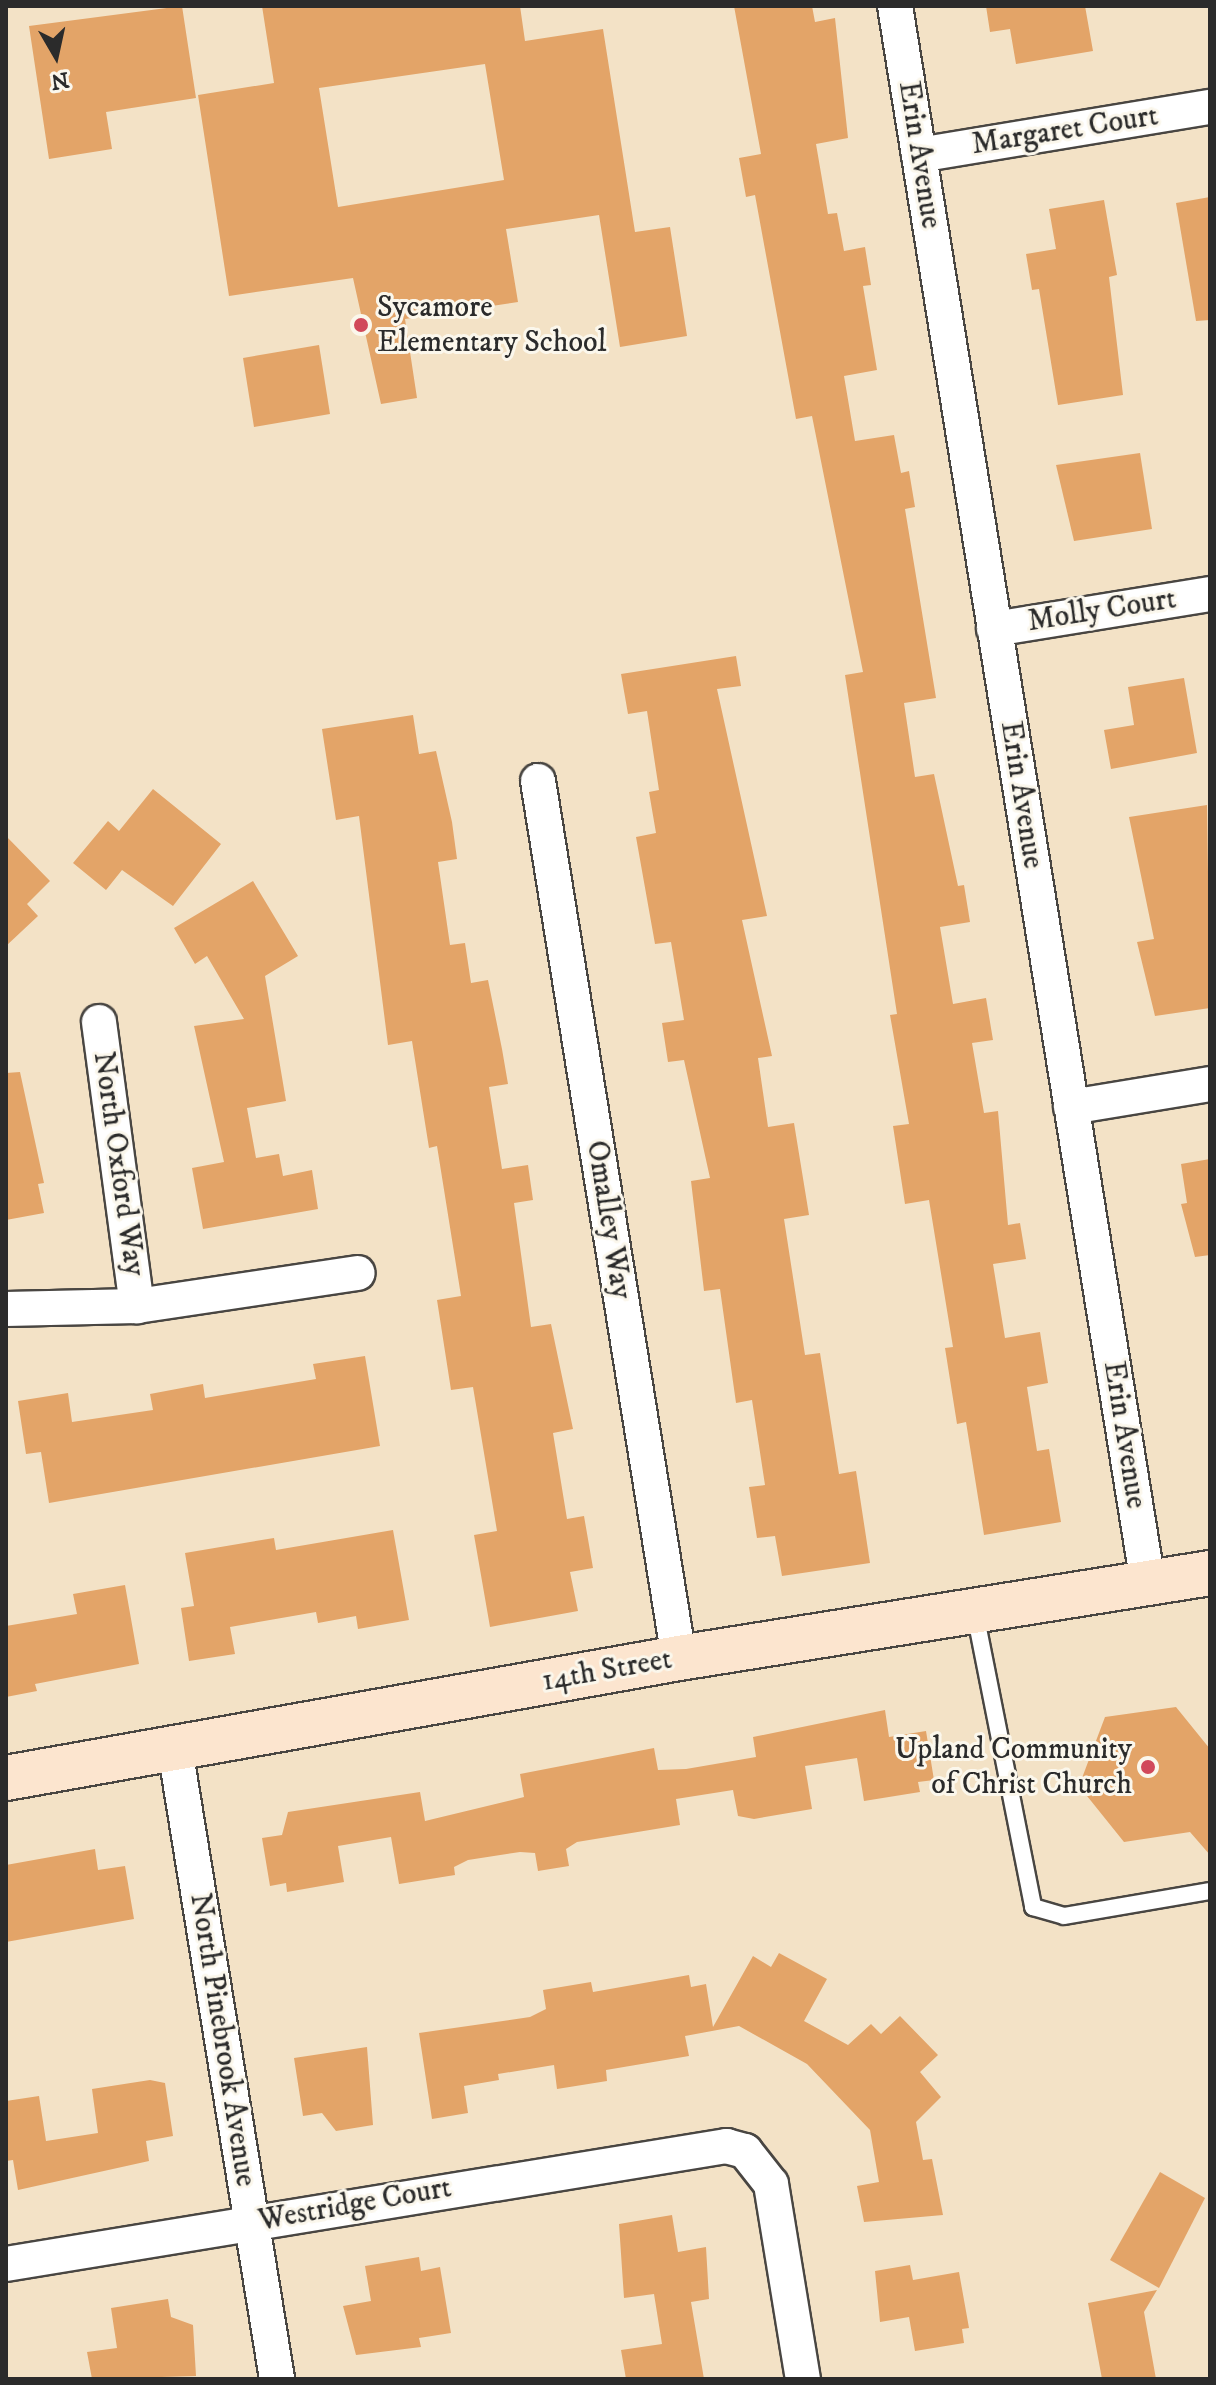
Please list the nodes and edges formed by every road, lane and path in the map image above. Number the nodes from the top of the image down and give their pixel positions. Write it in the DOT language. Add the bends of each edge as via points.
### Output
graph roads {
  1 [pos="895,6"];
  2 [pos="1210,107"];
  3 [pos="919,155"];
  4 [pos="1210,594"];
  5 [pos="994,629"];
  6 [pos="538,781"];
  7 [pos="99,1022"];
  8 [pos="1210,1084"];
  9 [pos="1071,1107"];
  10 [pos="358,1273"];
  11 [pos="137,1306"];
  12 [pos="6,1309"];
  13 [pos="1209,1579"];
  14 [pos="1148,1584"];
  15 [pos="974,1611"];
  16 [pos="679,1658"];
  17 [pos="175,1749"];
  18 [pos="6,1778"];
  19 [pos="1210,1891"];
  20 [pos="252,2223"];
  21 [pos="6,2264"];
  22 [pos="277,2379"];
  23 [pos="803,2379"];
  1 -- 3 [label="street, Erin Avenue"];
  2 -- 3 [label="street, Margaret Court"];
  3 -- 5 [label="street, Erin Avenue"];
  4 -- 5 [label="street, Molly Court"];
  5 -- 9 [label="street, Erin Avenue"];
  6 -- 16 [label="street, Omalley Way"];
  7 -- 11 [label="street, North Oxford Way"];
  8 -- 9 [label="street"];
  9 -- 14 [label="street, Erin Avenue"];
  10 -- 11 [label="street"];
  11 -- 12 [label="street"];
  13 -- 14 [label="street, 14th Street"];
  14 -- 15 [label="street, 14th Street"];
  15 -- 16 [label="street, 14th Street"];
  15 -- 19 [label="lane" via="1033,1907 1064,1916"];
  16 -- 17 [label="street, 14th Street"];
  17 -- 18 [label="street, 14th Street"];
  17 -- 20 [label="street, North Pinebrook Avenue"];
  20 -- 21 [label="street, Westridge Court"];
  20 -- 22 [label="street, North Pinebrook Avenue"];
  20 -- 23 [label="street, Westridge Court" via="704,2145 745,2151 771,2184"];
}
